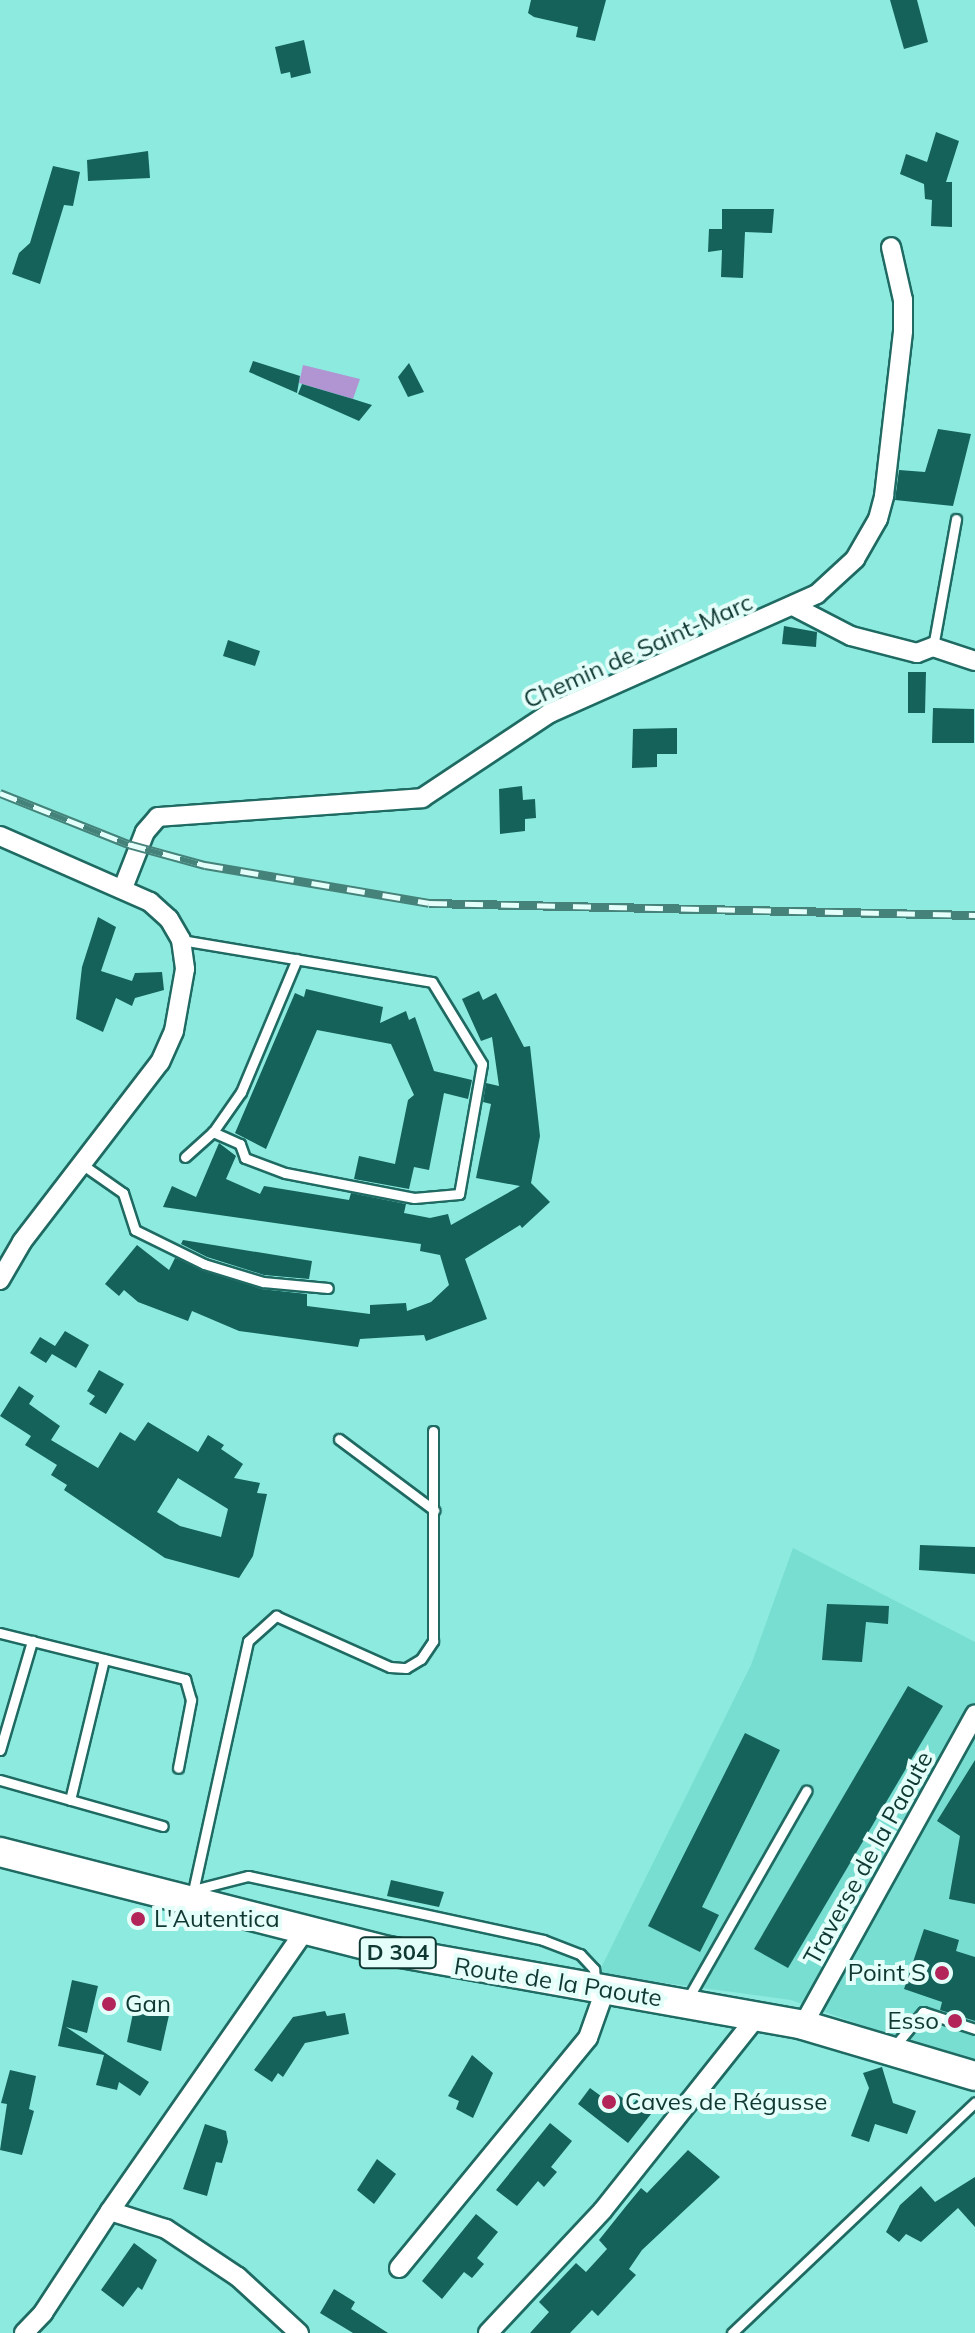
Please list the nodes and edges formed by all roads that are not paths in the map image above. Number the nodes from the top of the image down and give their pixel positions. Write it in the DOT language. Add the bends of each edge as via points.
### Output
graph roads {
  1 [pos="891,247"];
  2 [pos="956,519"];
  3 [pos="795,607"];
  4 [pos="933,647"];
  5 [pos="975,661"];
  6 [pos="0,836"];
  7 [pos="123,888"];
  8 [pos="181,940"];
  9 [pos="297,959"];
  10 [pos="213,1132"];
  11 [pos="185,1157"];
  12 [pos="83,1165"];
  13 [pos="0,1280"];
  14 [pos="328,1288"];
  15 [pos="433,1431"];
  16 [pos="339,1439"];
  17 [pos="434,1510"];
  18 [pos="0,1633"];
  19 [pos="32,1641"];
  20 [pos="104,1659"];
  21 [pos="975,1715"];
  22 [pos="0,1750"];
  23 [pos="178,1768"];
  24 [pos="0,1780"];
  25 [pos="806,1791"];
  26 [pos="70,1800"];
  27 [pos="163,1826"];
  28 [pos="0,1852"];
  29 [pos="192,1896"];
  30 [pos="304,1932"];
  31 [pos="600,1989"];
  32 [pos="686,2003"];
  33 [pos="758,2015"];
  34 [pos="803,2025"];
  35 [pos="975,2029"];
  36 [pos="893,2048"];
  37 [pos="975,2076"];
  38 [pos="975,2102"];
  39 [pos="110,2211"];
  40 [pos="399,2268"];
  41 [pos="24,2333"];
  42 [pos="299,2333"];
  43 [pos="488,2333"];
  44 [pos="732,2333"];
  1 -- 3 [label="street" via="903,300 903,331 878,519 855,559"];
  2 -- 4 [label="lane"];
  3 -- 4 [label="street" via="851,636 917,653"];
  3 -- 7 [label="street, Chemin de Saint-Marc" via="550,713 422,798 158,817 145,832"];
  4 -- 5 [label="street"];
  6 -- 7 [label="street"];
  7 -- 8 [label="street" via="169,919"];
  8 -- 9 [label="lane"];
  8 -- 12 [label="street" via="181,1004 160,1062"];
  9 -- 10 [label="lane" via="241,1092"];
  9 -- 10 [label="lane" via="432,982 482,1064 459,1194 414,1198 285,1173 245,1158 240,1144"];
  10 -- 11 [label="lane"];
  12 -- 13 [label="street" via="22,1242"];
  12 -- 14 [label="lane" via="123,1193 135,1230 204,1264 263,1282"];
  15 -- 17 [label="lane"];
  16 -- 17 [label="lane"];
  17 -- 29 [label="lane" via="435,1620 433,1641 421,1659 406,1668 390,1667 276,1616 248,1641"];
  18 -- 19 [label="lane"];
  19 -- 20 [label="lane"];
  19 -- 22 [label="lane"];
  20 -- 23 [label="lane" via="185,1679 191,1700"];
  20 -- 26 [label="lane"];
  21 -- 34 [label="street, Traverse de la Paoute"];
  24 -- 26 [label="lane"];
  25 -- 32 [label="lane"];
  26 -- 27 [label="lane"];
  28 -- 29 [label="main road, Route de la Paoute / D 304"];
  29 -- 30 [label="main road, Route de la Paoute / D 304"];
  29 -- 31 [label="lane" via="248,1876 543,1940 580,1954 594,1969"];
  30 -- 31 [label="main road, Route de la Paoute / D 304" via="482,1971"];
  30 -- 39 [label="street"];
  31 -- 32 [label="main road, Route de la Paoute / D 304"];
  31 -- 40 [label="street" via="588,2038"];
  32 -- 33 [label="main road, Route de la Paoute / D 304"];
  33 -- 34 [label="main road, Route de la Paoute / D 304"];
  33 -- 43 [label="street" via="603,2210"];
  34 -- 36 [label="main road, Route de la Paoute / D 304"];
  35 -- 36 [label="lane" via="923,2012"];
  36 -- 37 [label="main road, Route de la Paoute / D 304"];
  38 -- 44 [label="lane"];
  39 -- 41 [label="street" via="43,2313"];
  39 -- 42 [label="street" via="166,2229 238,2277"];
}
